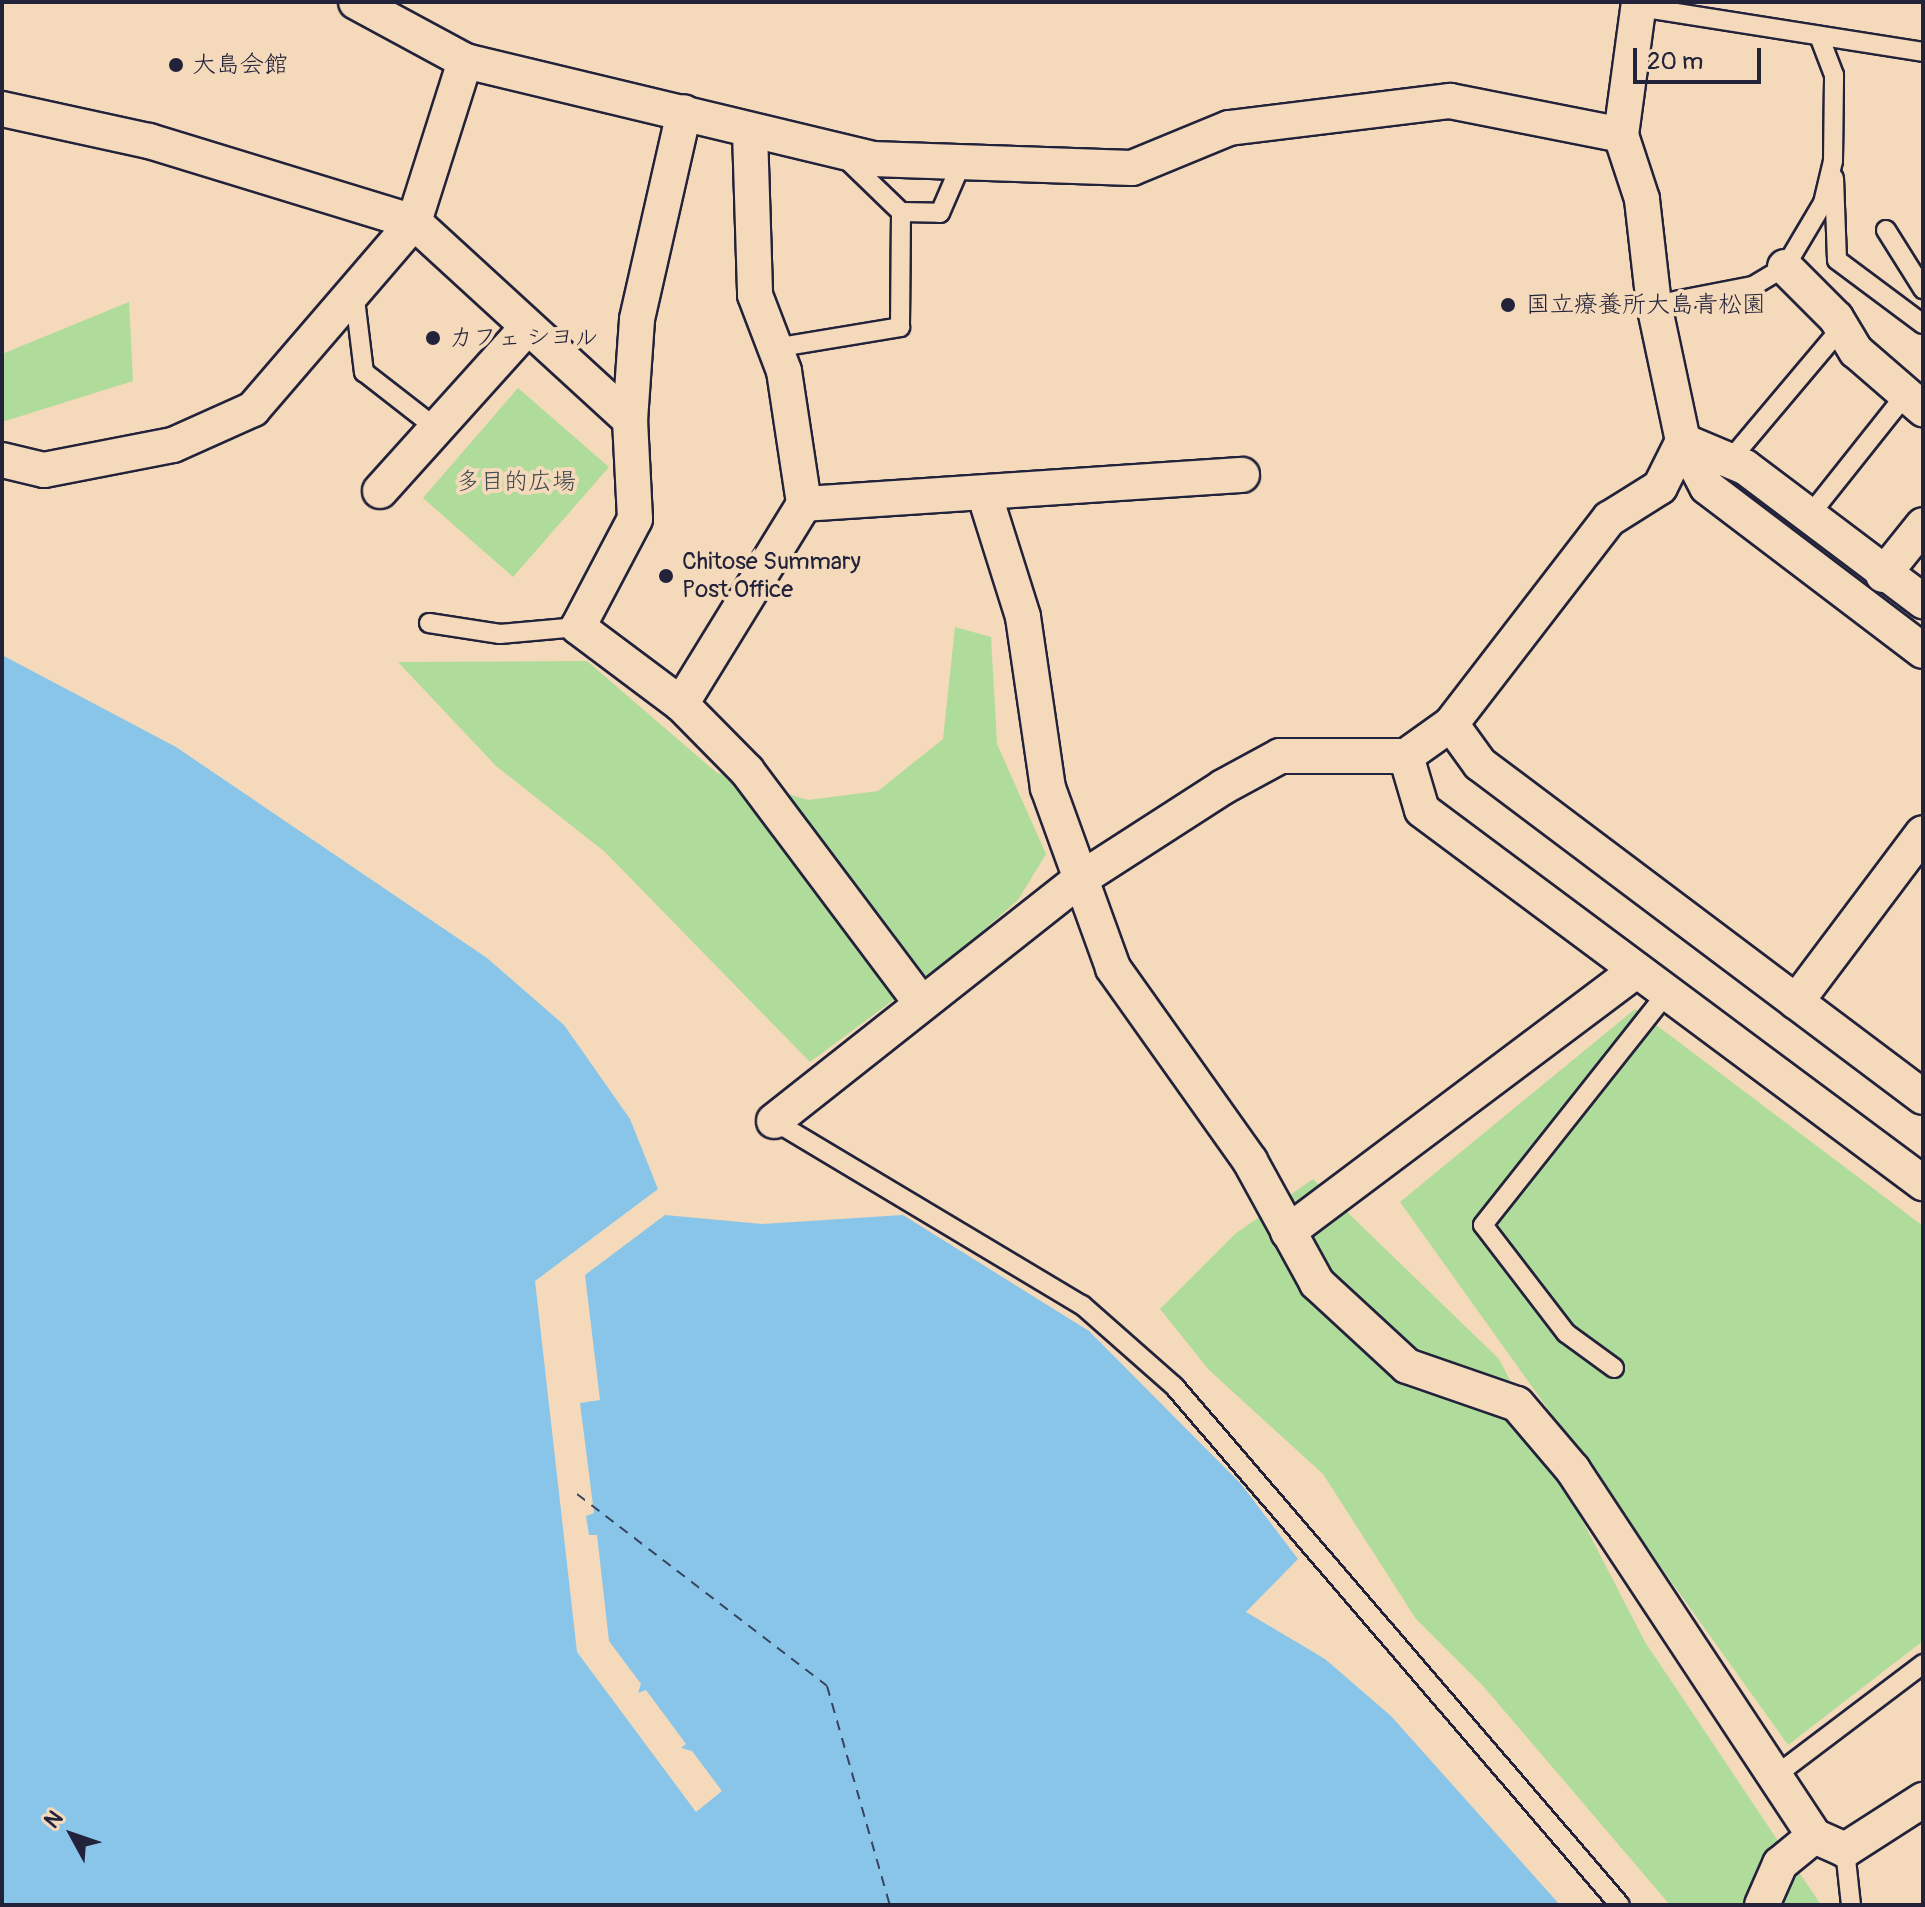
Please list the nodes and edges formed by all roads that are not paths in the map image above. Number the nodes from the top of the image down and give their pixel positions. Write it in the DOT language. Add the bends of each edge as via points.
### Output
graph roads {
  1 [pos="356,2"];
  2 [pos="1639,4"];
  3 [pos="1819,36"];
  4 [pos="1923,52"];
  5 [pos="465,61"];
  6 [pos="2,109"];
  7 [pos="684,112"];
  8 [pos="750,132"];
  9 [pos="1621,135"];
  10 [pos="838,151"];
  11 [pos="1833,161"];
  12 [pos="962,162"];
  13 [pos="901,212"];
  14 [pos="414,222"];
  15 [pos="1886,230"];
  16 [pos="1785,267"];
  17 [pos="1923,289"];
  18 [pos="354,291"];
  19 [pos="1654,305"];
  20 [pos="1923,324"];
  21 [pos="527,328"];
  22 [pos="1841,328"];
  23 [pos="775,348"];
  24 [pos="1915,402"];
  25 [pos="630,420"];
  26 [pos="436,428"];
  27 [pos="1683,441"];
  28 [pos="2,460"];
  29 [pos="1730,460"];
  30 [pos="1242,475"];
  31 [pos="380,491"];
  32 [pos="984,493"];
  33 [pos="804,504"];
  34 [pos="1809,516"];
  35 [pos="1923,525"];
  36 [pos="1883,575"];
  37 [pos="1923,601"];
  38 [pos="429,623"];
  39 [pos="578,627"];
  40 [pos="1923,651"];
  41 [pos="681,704"];
  42 [pos="1451,724"];
  43 [pos="1406,756"];
  44 [pos="1923,833"];
  45 [pos="1082,878"];
  46 [pos="1637,970"];
  47 [pos="1668,992"];
  48 [pos="1796,1002"];
  49 [pos="921,1003"];
  50 [pos="1923,1097"];
  51 [pos="774,1121"];
  52 [pos="1923,1183"];
  53 [pos="1288,1232"];
  54 [pos="1614,1368"];
  55 [pos="1923,1664"];
  56 [pos="1775,1776"];
  57 [pos="1923,1800"];
  58 [pos="1814,1836"];
  59 [pos="1845,1850"];
  60 [pos="1620,1905"];
  61 [pos="1762,1905"];
  62 [pos="1851,1905"];
  1 -- 5 [label="street"];
  2 -- 3 [label="lane"];
  2 -- 9 [label="street"];
  3 -- 4 [label="lane"];
  3 -- 11 [label="lane" via="1834,75"];
  5 -- 7 [label="street"];
  5 -- 14 [label="street"];
  6 -- 14 [label="street" via="149,141"];
  7 -- 8 [label="street"];
  7 -- 25 [label="street" via="637,319"];
  8 -- 10 [label="street"];
  8 -- 23 [label="street" via="755,295"];
  9 -- 12 [label="street" via="1450,101 1229,128 1132,168"];
  9 -- 19 [label="street" via="1642,199"];
  10 -- 12 [label="street"];
  10 -- 13 [label="lane"];
  11 -- 16 [label="lane" via="1823,203"];
  11 -- 20 [label="lane" via="1837,260"];
  12 -- 13 [label="lane" via="940,213"];
  13 -- 23 [label="lane" via="900,327"];
  14 -- 18 [label="street"];
  14 -- 21 [label="street"];
  15 -- 17 [label="lane"];
  16 -- 19 [label="lane" via="1753,286"];
  16 -- 22 [label="street"];
  18 -- 26 [label="lane" via="364,372"];
  18 -- 28 [label="street" via="253,409 159,448 44,470"];
  19 -- 27 [label="street"];
  21 -- 25 [label="street"];
  21 -- 26 [label="street"];
  22 -- 24 [label="street" via="1856,351"];
  22 -- 29 [label="lane"];
  23 -- 33 [label="street"];
  24 -- 34 [label="lane"];
  25 -- 39 [label="street" via="635,519"];
  26 -- 31 [label="street"];
  27 -- 29 [label="street"];
  27 -- 40 [label="street" via="1707,487"];
  27 -- 42 [label="street" via="1660,487 1609,519"];
  29 -- 34 [label="street"];
  30 -- 32 [label="street"];
  32 -- 33 [label="street"];
  32 -- 45 [label="street" via="1023,617 1048,788"];
  33 -- 41 [label="street"];
  34 -- 36 [label="street"];
  35 -- 36 [label="street"];
  36 -- 37 [label="street"];
  38 -- 39 [label="lane" via="500,634"];
  39 -- 41 [label="street"];
  41 -- 49 [label="street" via="747,771"];
  42 -- 43 [label="street"];
  42 -- 48 [label="street" via="1480,764"];
  43 -- 45 [label="street" via="1280,756"];
  43 -- 46 [label="street" via="1422,810"];
  44 -- 48 [label="street"];
  45 -- 49 [label="street"];
  45 -- 53 [label="street" via="1113,968 1250,1161"];
  46 -- 47 [label="street"];
  46 -- 53 [label="street"];
  47 -- 52 [label="street"];
  47 -- 54 [label="lane" via="1483,1225 1566,1333"];
  48 -- 50 [label="street"];
  49 -- 51 [label="street"];
  51 -- 60 [label="lane" via="1082,1305 1174,1386"];
  53 -- 56 [label="street" via="1317,1283 1407,1366 1517,1404 1573,1470"];
  55 -- 56 [label="lane"];
  56 -- 58 [label="street"];
  57 -- 59 [label="street"];
  58 -- 59 [label="street"];
  58 -- 61 [label="street" via="1780,1864"];
  59 -- 62 [label="lane"];
}
